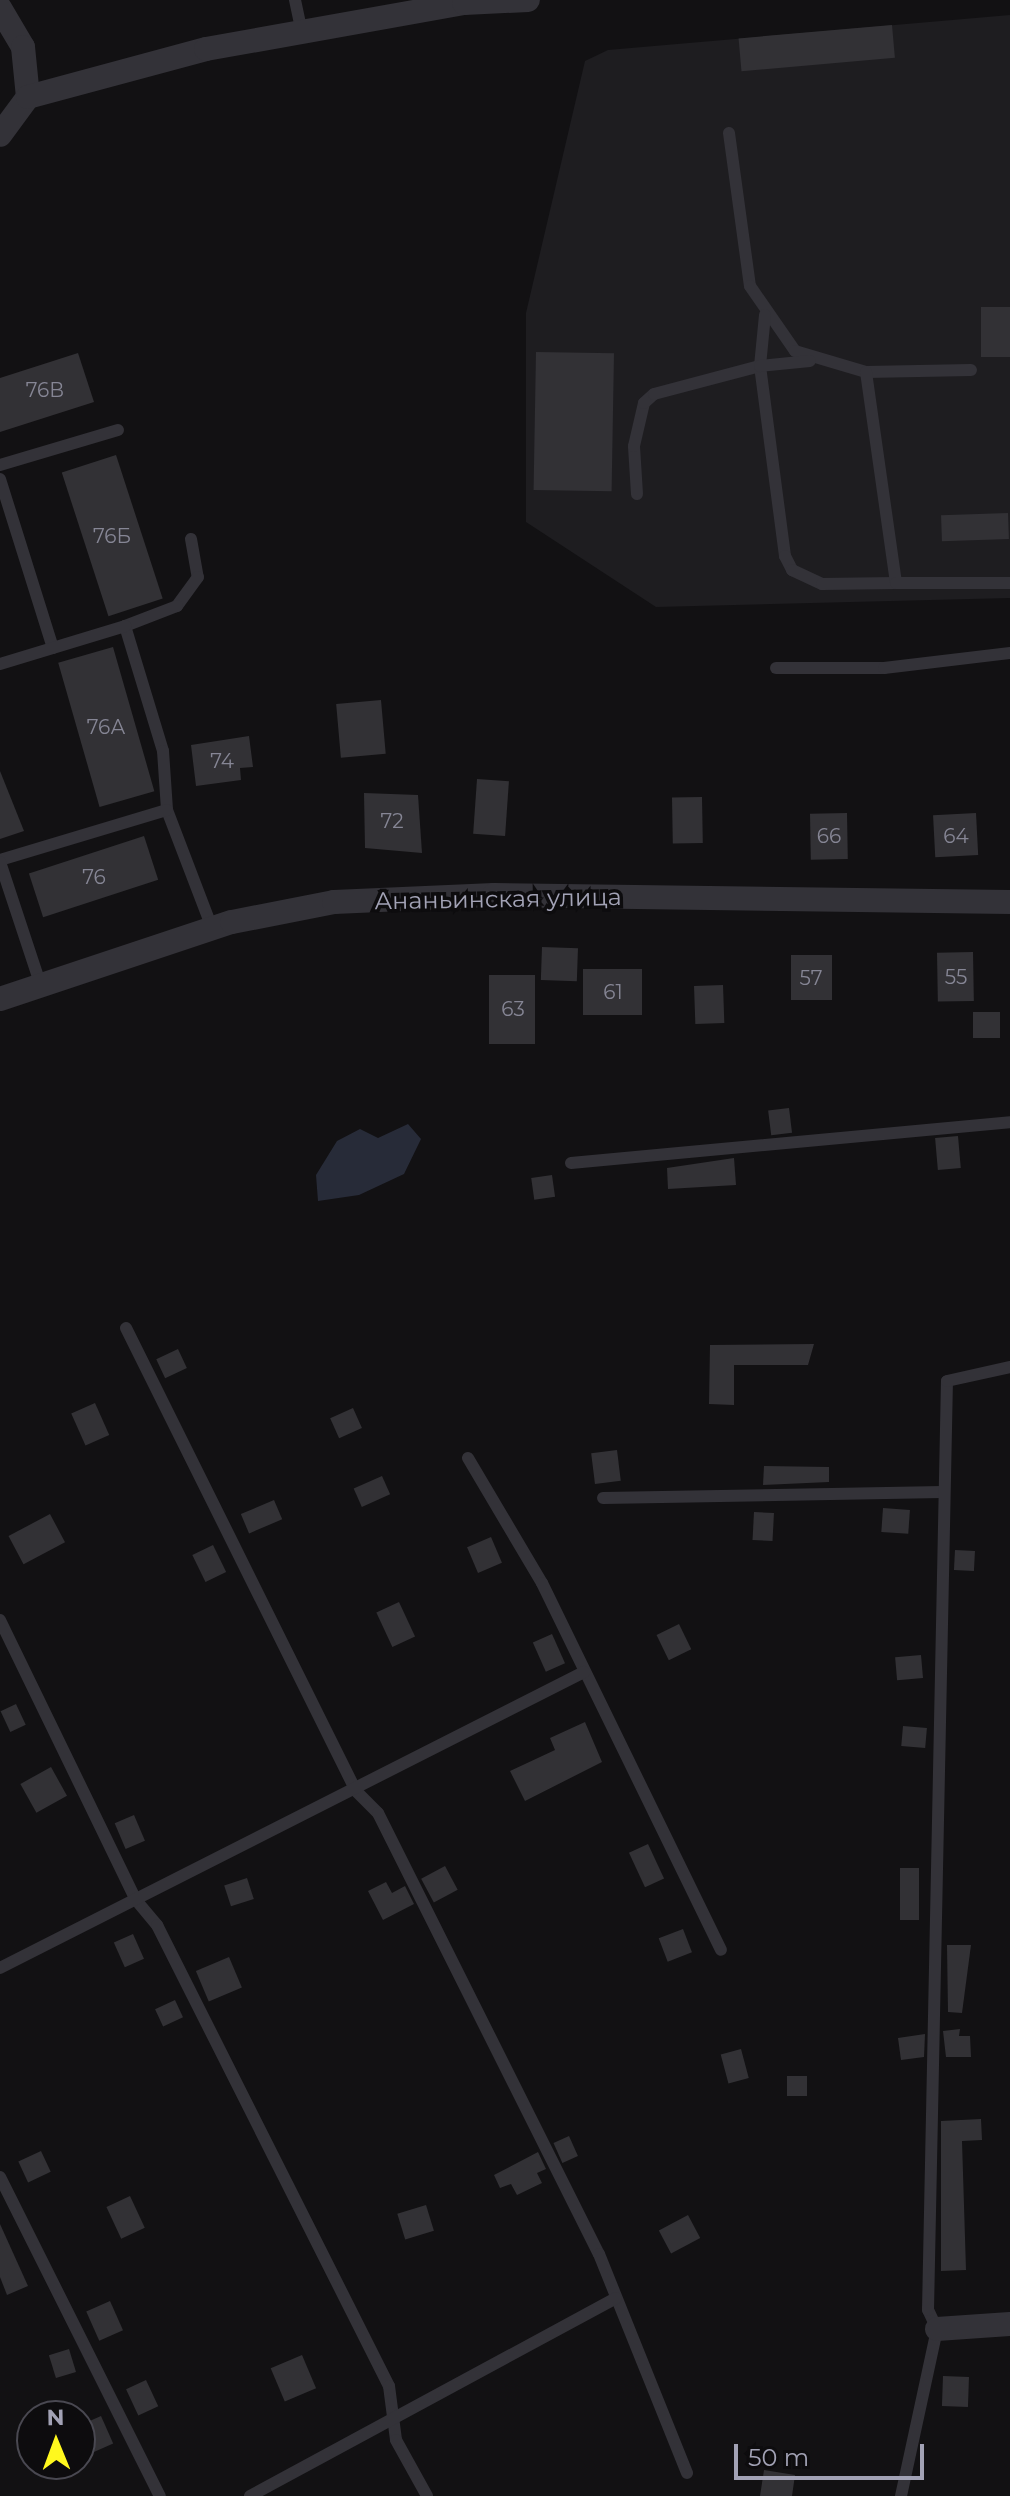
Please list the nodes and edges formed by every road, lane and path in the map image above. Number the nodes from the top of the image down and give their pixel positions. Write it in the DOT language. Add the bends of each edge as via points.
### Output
graph roads {
  1 [pos="295,0"];
  2 [pos="528,0"];
  3 [pos="464,1"];
  4 [pos="0,8"];
  5 [pos="302,32"];
  6 [pos="28,97"];
  7 [pos="729,133"];
  8 [pos="0,135"];
  9 [pos="765,315"];
  10 [pos="810,361"];
  11 [pos="760,366"];
  12 [pos="971,370"];
  13 [pos="866,372"];
  14 [pos="118,430"];
  15 [pos="0,465"];
  16 [pos="0,479"];
  17 [pos="637,494"];
  18 [pos="191,539"];
  19 [pos="896,583"];
  20 [pos="1010,583"];
  21 [pos="125,626"];
  22 [pos="53,648"];
  23 [pos="1010,653"];
  24 [pos="0,664"];
  25 [pos="776,668"];
  26 [pos="167,810"];
  27 [pos="0,861"];
  28 [pos="1010,902"];
  29 [pos="212,928"];
  30 [pos="41,986"];
  31 [pos="0,999"];
  32 [pos="1010,1122"];
  33 [pos="571,1163"];
  34 [pos="126,1328"];
  35 [pos="1010,1367"];
  36 [pos="468,1458"];
  37 [pos="942,1492"];
  38 [pos="603,1498"];
  39 [pos="0,1620"];
  40 [pos="584,1672"];
  41 [pos="356,1791"];
  42 [pos="136,1900"];
  43 [pos="721,1950"];
  44 [pos="0,1968"];
  45 [pos="0,2177"];
  46 [pos="616,2298"];
  47 [pos="1010,2324"];
  48 [pos="937,2329"];
  49 [pos="397,2415"];
  50 [pos="687,2473"];
  51 [pos="160,2496"];
  52 [pos="250,2496"];
  53 [pos="427,2496"];
  54 [pos="901,2496"];
  1 -- 5 [label="lane"];
  2 -- 3 [label="street"];
  3 -- 5 [label="street"];
  4 -- 6 [label="street" via="23,47"];
  5 -- 6 [label="street"];
  6 -- 8 [label="street"];
  7 -- 9 [label="lane" via="750,286"];
  9 -- 10 [label="lane"];
  9 -- 11 [label="lane"];
  10 -- 11 [label="lane"];
  10 -- 13 [label="lane"];
  11 -- 17 [label="lane" via="644,403 634,446"];
  11 -- 19 [label="lane" via="777,530 792,570 822,584"];
  12 -- 13 [label="lane"];
  13 -- 19 [label="lane"];
  14 -- 15 [label="lane"];
  16 -- 22 [label="lane"];
  18 -- 21 [label="lane" via="198,577 177,606"];
  19 -- 20 [label="lane"];
  21 -- 22 [label="lane"];
  21 -- 26 [label="lane" via="163,751"];
  22 -- 24 [label="lane"];
  23 -- 25 [label="lane" via="884,668"];
  26 -- 27 [label="lane"];
  26 -- 29 [label="lane"];
  27 -- 30 [label="lane"];
  28 -- 29 [label="street, Ананьинская улица" via="401,897 334,902"];
  29 -- 30 [label="street, Ананьинская улица"];
  30 -- 31 [label="street, Ананьинская улица"];
  32 -- 33 [label="lane"];
  34 -- 41 [label="lane"];
  35 -- 37 [label="lane" via="947,1381"];
  36 -- 40 [label="lane"];
  37 -- 38 [label="lane"];
  37 -- 48 [label="lane" via="928,2310"];
  39 -- 42 [label="lane"];
  40 -- 41 [label="lane"];
  40 -- 43 [label="lane"];
  41 -- 42 [label="lane"];
  41 -- 46 [label="lane" via="378,1813"];
  42 -- 44 [label="lane"];
  42 -- 49 [label="lane" via="157,1925"];
  45 -- 51 [label="lane"];
  46 -- 49 [label="lane"];
  46 -- 50 [label="lane"];
  47 -- 48 [label="street"];
  48 -- 54 [label="lane"];
  49 -- 52 [label="lane"];
  49 -- 53 [label="lane" via="396,2440"];
}
